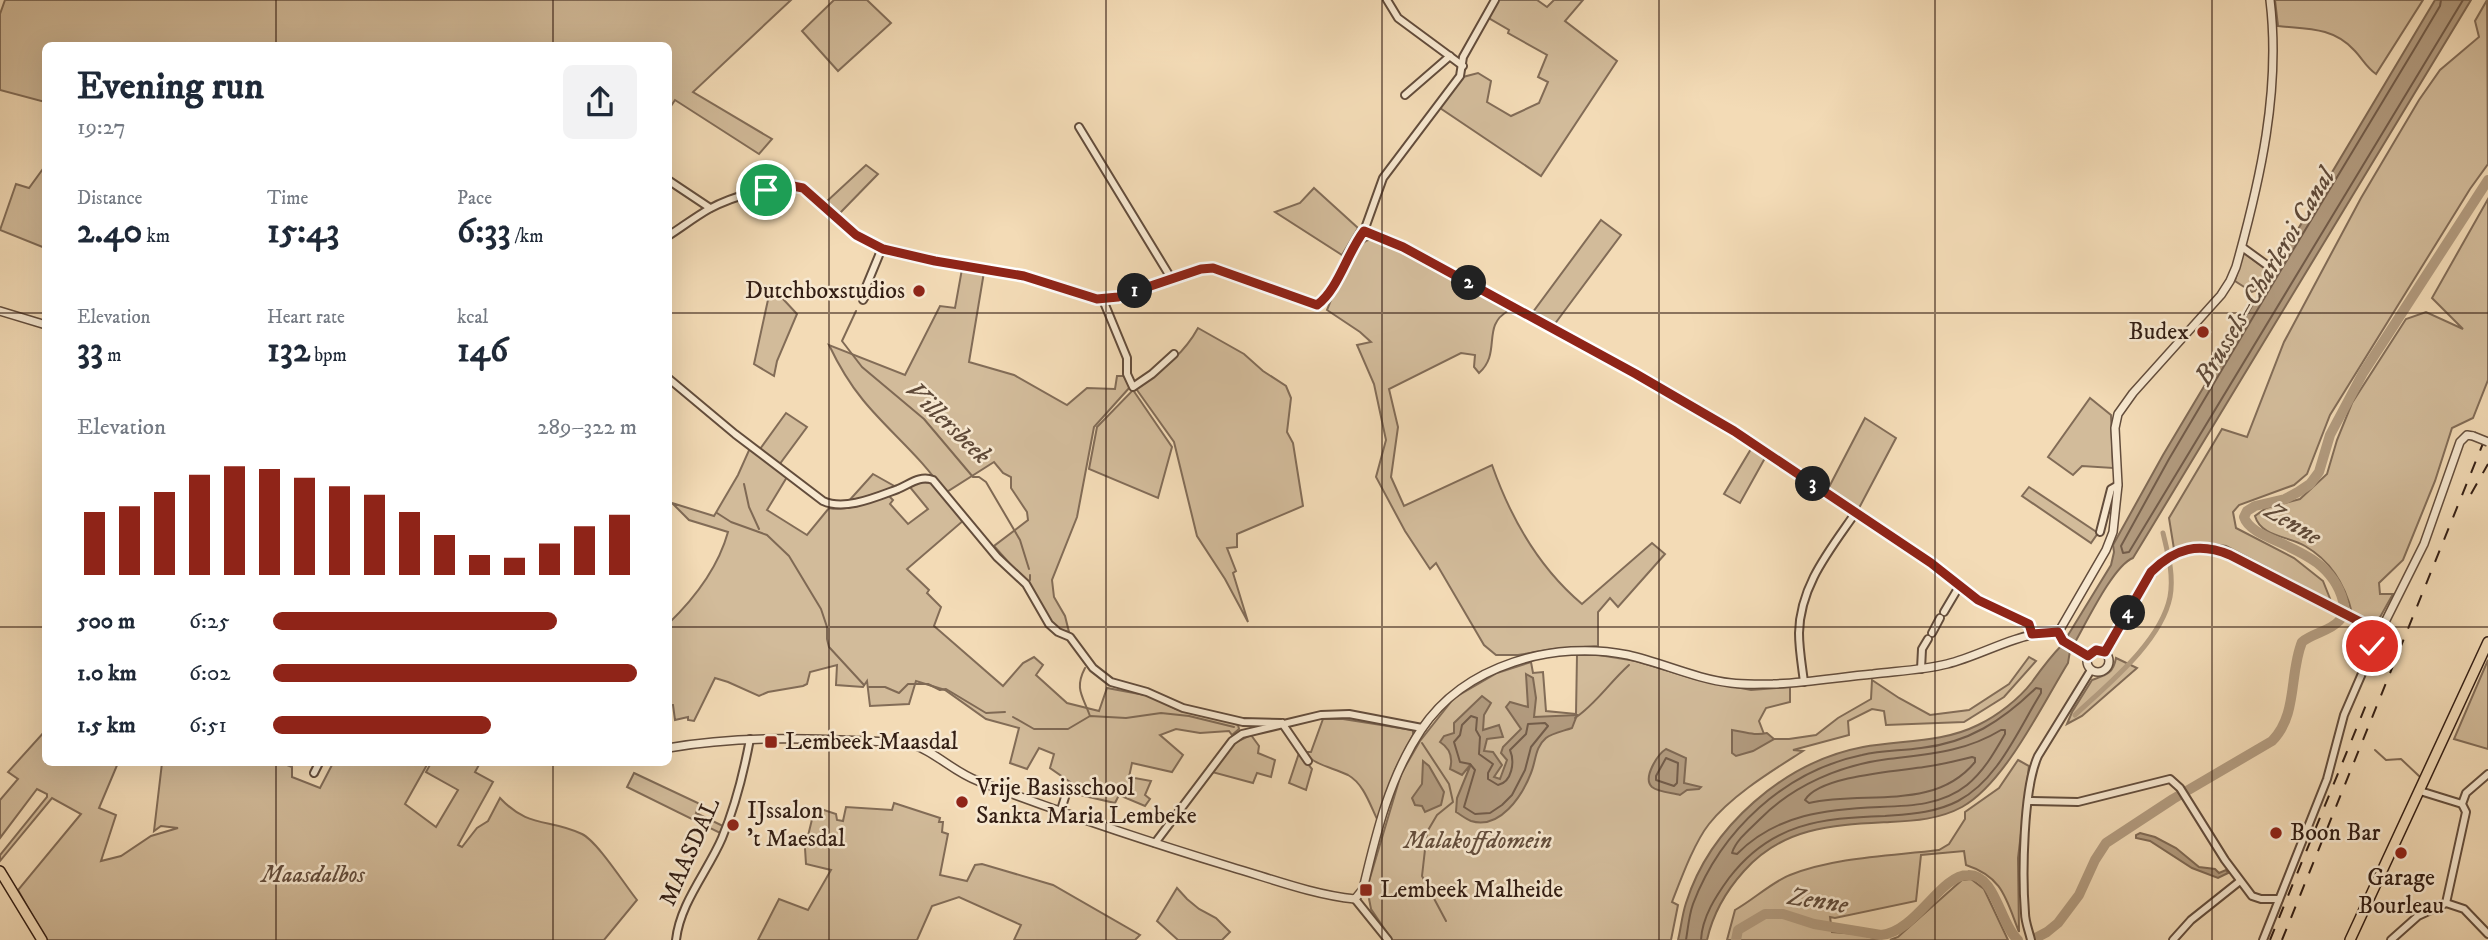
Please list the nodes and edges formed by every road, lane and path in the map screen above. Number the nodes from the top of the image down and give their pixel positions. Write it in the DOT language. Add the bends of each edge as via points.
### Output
graph roads {
  1 [pos="1387,0"];
  2 [pos="1494,0"];
  3 [pos="2270,0"];
  4 [pos="1450,56"];
  5 [pos="1462,66"];
  6 [pos="1405,94"];
  7 [pos="1079,127"];
  8 [pos="672,183"];
  9 [pos="710,208"];
  10 [pos="1364,231"];
  11 [pos="672,233"];
  12 [pos="2242,247"];
  13 [pos="881,248"];
  14 [pos="2271,268"];
  15 [pos="1171,278"];
  16 [pos="863,300"];
  17 [pos="1103,300"];
  18 [pos="0,311"];
  19 [pos="42,324"];
  20 [pos="1174,354"];
  21 [pos="672,381"];
  22 [pos="2488,442"];
  23 [pos="2118,485"];
  24 [pos="1856,512"];
  25 [pos="2101,532"];
  26 [pos="1960,585"];
  27 [pos="2058,632"];
  28 [pos="2380,632"];
  29 [pos="2032,634"];
  30 [pos="2488,642"];
  31 [pos="2105,652"];
  32 [pos="2088,656"];
  33 [pos="1921,668"];
  34 [pos="2091,670"];
  35 [pos="1804,682"];
  36 [pos="1243,722"];
  37 [pos="1282,723"];
  38 [pos="1422,729"];
  39 [pos="1242,734"];
  40 [pos="750,739"];
  41 [pos="672,747"];
  42 [pos="1308,761"];
  43 [pos="318,766"];
  44 [pos="314,773"];
  45 [pos="2488,774"];
  46 [pos="2420,791"];
  47 [pos="1066,794"];
  48 [pos="2028,801"];
  49 [pos="2462,804"];
  50 [pos="1060,813"];
  51 [pos="1154,843"];
  52 [pos="0,871"];
  53 [pos="2240,881"];
  54 [pos="1351,899"];
  55 [pos="2279,899"];
  56 [pos="2446,903"];
  57 [pos="2488,934"];
  58 [pos="41,940"];
  59 [pos="676,940"];
  60 [pos="1388,940"];
  61 [pos="2031,940"];
  62 [pos="2173,940"];
  63 [pos="2263,940"];
  64 [pos="2350,940"];
  65 [pos="2391,940"];
  1 -- 4 [label="street" via="1398,18"];
  2 -- 5 [label="street"];
  3 -- 12 [label="street" via="2274,53 2271,110"];
  4 -- 5 [label="street"];
  4 -- 6 [label="street"];
  5 -- 10 [label="street" via="1460,76 1383,178"];
  7 -- 15 [label="street"];
  8 -- 9 [label="street"];
  9 -- 11 [label="street"];
  9 -- 13 [label="street" via="796,185 856,235"];
  10 -- 15 [label="street" via="1326,299 1317,305 1213,268"];
  10 -- 24 [label="street" via="1403,247 1636,374 1734,431"];
  12 -- 14 [label="street"];
  12 -- 23 [label="street" via="2221,295 2118,414"];
  13 -- 16 [label="street"];
  13 -- 17 [label="street" via="1024,276"];
  15 -- 17 [label="street"];
  17 -- 20 [label="street" via="1127,358 1133,387"];
  18 -- 19 [label="street"];
  21 -- 36 [label="street" via="742,440 834,506 923,477 933,480 1026,584 1049,624 1070,637 1093,668 1111,682 1183,708"];
  22 -- 28 [label="street, bridge" via="2467,435 2460,442 2424,544"];
  23 -- 25 [label="street" via="2111,489"];
  23 -- 27 [label="street" via="2110,540"];
  24 -- 26 [label="street"];
  24 -- 35 [label="street" via="1817,570 1801,608"];
  26 -- 29 [label="street" via="1978,600 2029,624"];
  26 -- 33 [label="street" via="1923,649"];
  27 -- 29 [label="street"];
  27 -- 32 [label="street" via="2063,641"];
  28 -- 31 [label="street" via="2214,548 2194,549 2177,553 2151,572"];
  28 -- 55 [label="street" via="2344,715 2333,761"];
  29 -- 33 [label="street" via="1957,661"];
  30 -- 46 [label="main road"];
  31 -- 32 [label="street" via="2096,650"];
  31 -- 34 [label="street" via="2109,659 2106,670"];
  32 -- 34 [label="street"];
  33 -- 35 [label="street"];
  34 -- 48 [label="street" via="2038,755"];
  35 -- 38 [label="street" via="1730,683 1629,656 1587,650 1554,652 1516,661 1476,680"];
  36 -- 37 [label="street"];
  36 -- 39 [label="street"];
  37 -- 38 [label="street" via="1349,714"];
  37 -- 39 [label="street"];
  37 -- 42 [label="street"];
  38 -- 54 [label="street" via="1395,777 1363,888"];
  39 -- 51 [label="street"];
  40 -- 41 [label="street"];
  40 -- 50 [label="street" via="908,743 975,780"];
  40 -- 59 [label="street, MAASDAL" via="723,836 683,912"];
  43 -- 44 [label="street"];
  45 -- 49 [label="street" via="2466,793"];
  46 -- 49 [label="street"];
  46 -- 64 [label="main road"];
  47 -- 50 [label="street"];
  48 -- 53 [label="street" via="2078,802 2173,780"];
  48 -- 61 [label="street" via="2025,914"];
  49 -- 56 [label="street" via="2466,812"];
  50 -- 51 [label="street"];
  51 -- 54 [label="street"];
  52 -- 58 [label="main road"];
  53 -- 55 [label="street" via="2252,896"];
  53 -- 62 [label="street"];
  54 -- 60 [label="street"];
  55 -- 63 [label="street"];
  56 -- 57 [label="street" via="2464,909"];
  56 -- 65 [label="street" via="2418,916"];
}
